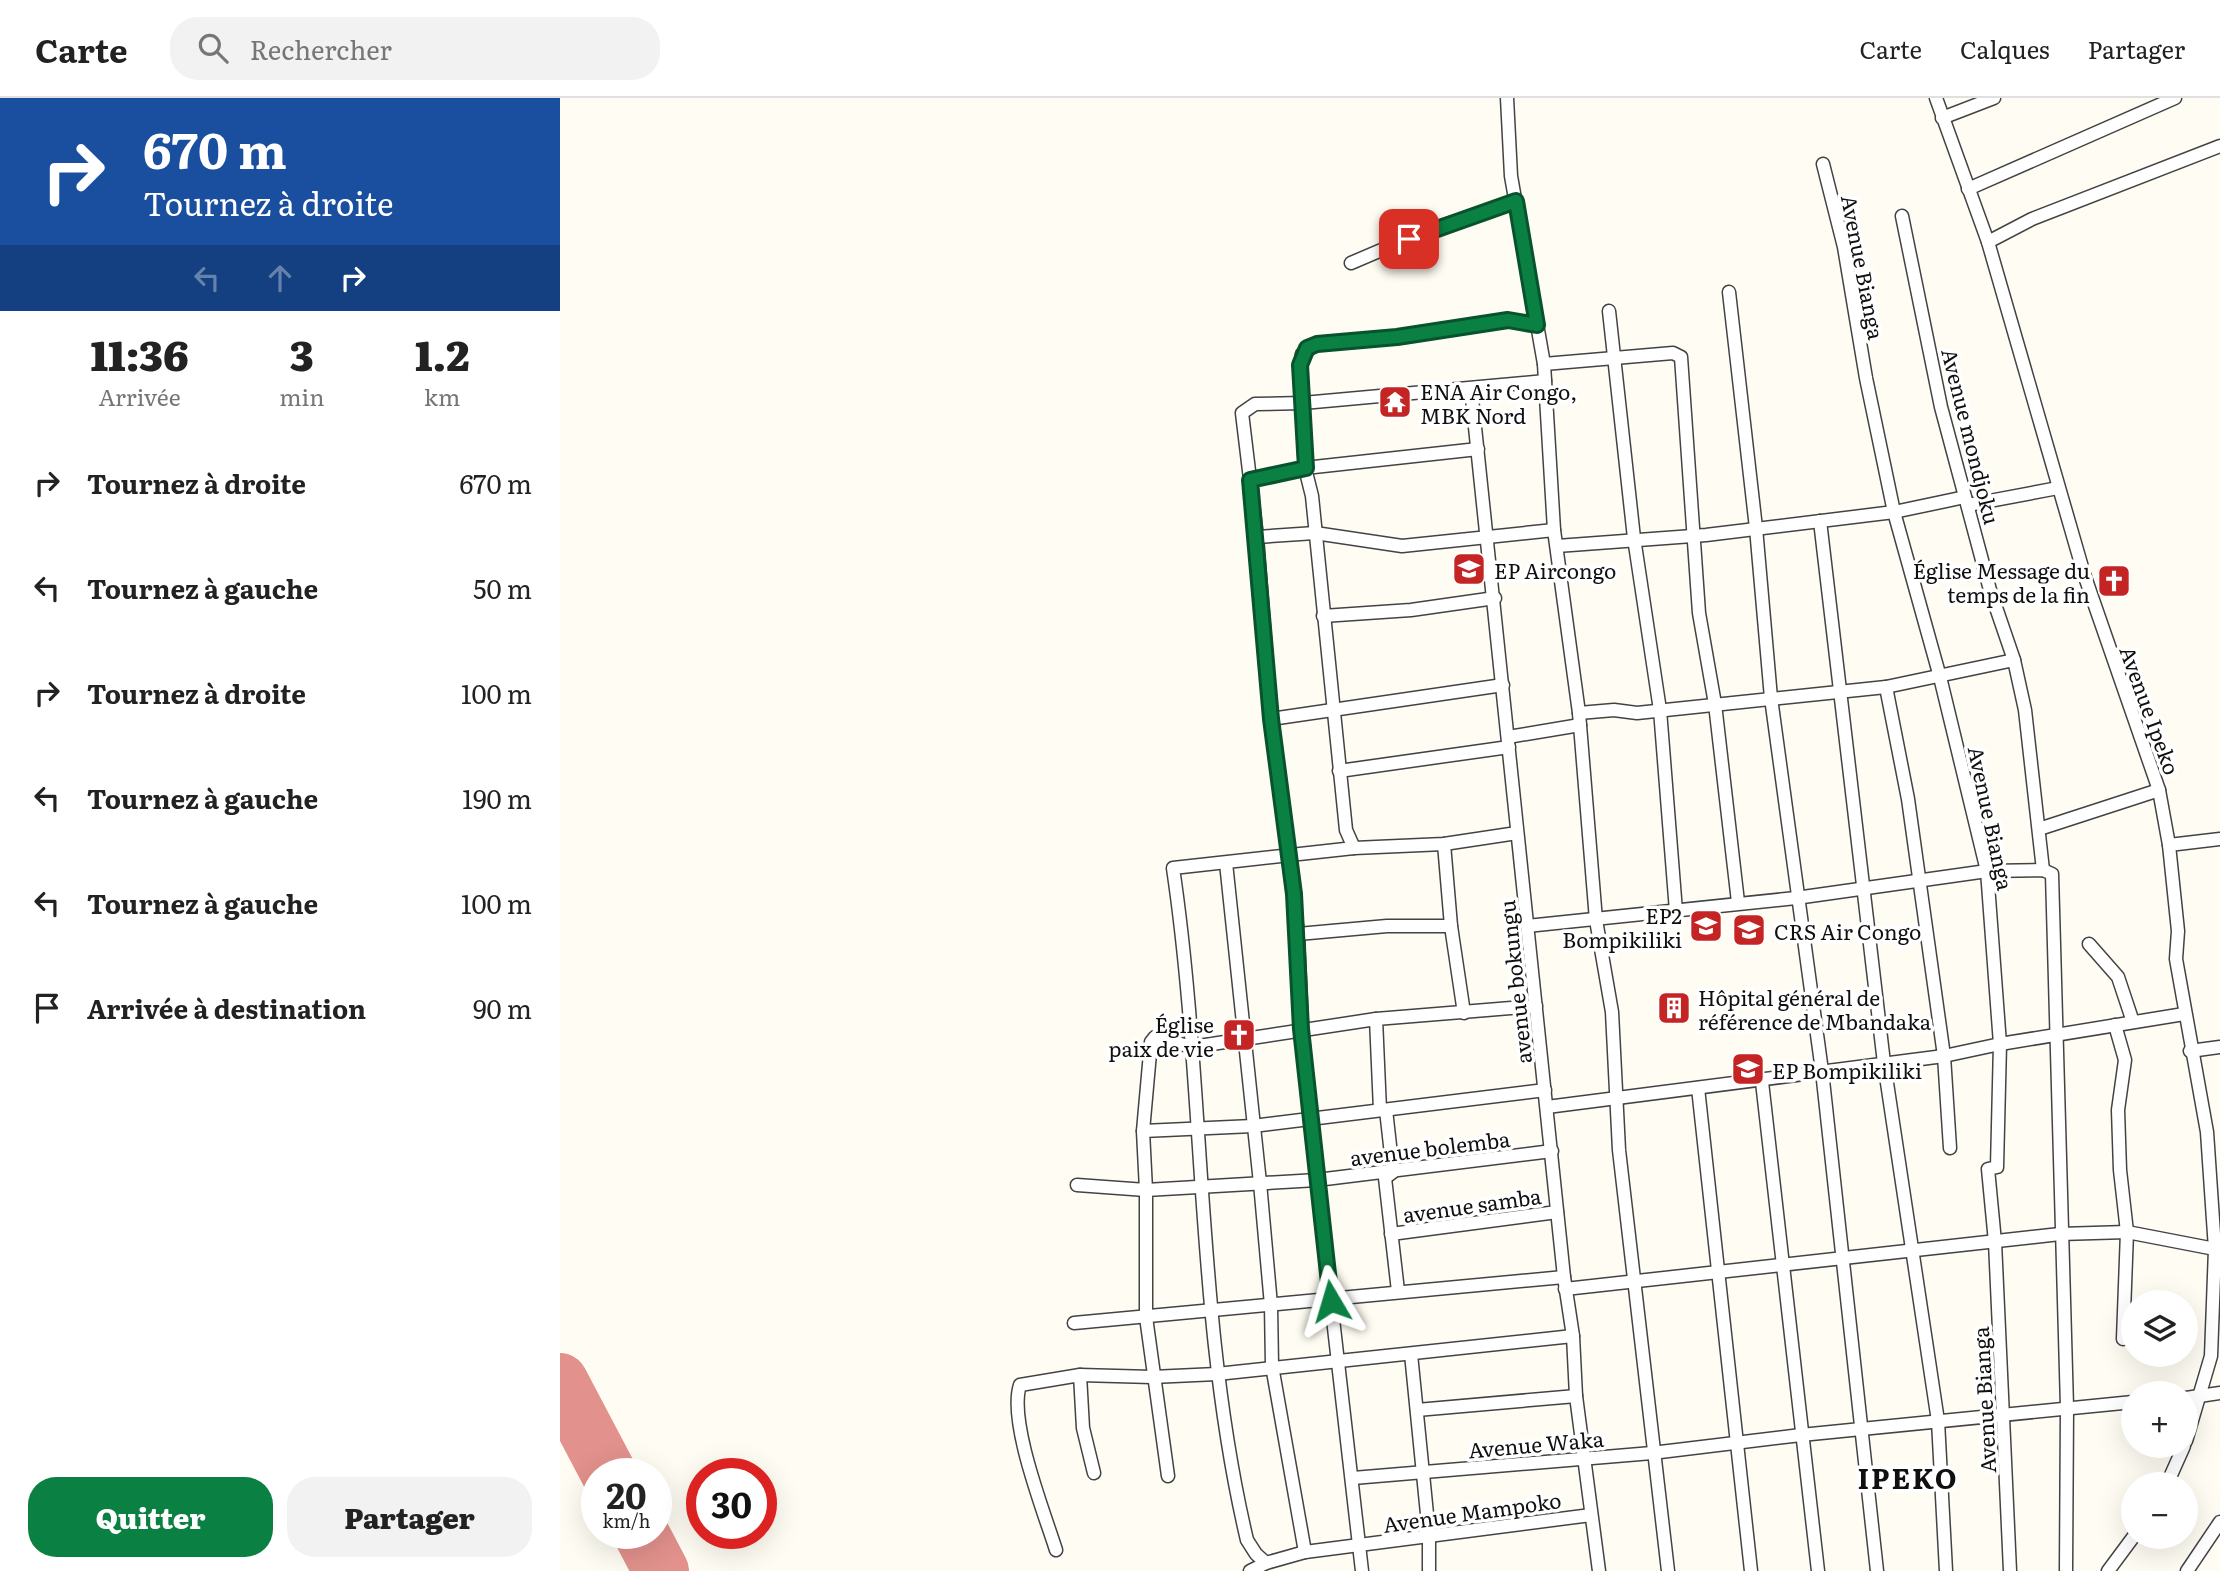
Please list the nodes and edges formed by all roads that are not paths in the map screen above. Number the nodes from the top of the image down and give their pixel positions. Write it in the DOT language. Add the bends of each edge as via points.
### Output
graph roads {
  1 [pos="1507,98"];
  2 [pos="1936,98"];
  3 [pos="1994,98"];
  4 [pos="2175,98"];
  5 [pos="1942,118"];
  6 [pos="2220,146"];
  7 [pos="1823,163"];
  8 [pos="1968,189"];
  9 [pos="1516,201"];
  10 [pos="1902,216"];
  11 [pos="1987,242"];
  12 [pos="1351,263"];
  13 [pos="1729,292"];
  14 [pos="1609,311"];
  15 [pos="1537,325"];
  16 [pos="1615,357"];
  17 [pos="1544,364"];
  18 [pos="1545,381"];
  19 [pos="1471,389"];
  20 [pos="1303,403"];
  21 [pos="1478,449"];
  22 [pos="1306,468"];
  23 [pos="1250,480"];
  24 [pos="2058,488"];
  25 [pos="1966,500"];
  26 [pos="1895,512"];
  27 [pos="1820,521"];
  28 [pos="1756,528"];
  29 [pos="1554,530"];
  30 [pos="1315,533"];
  31 [pos="1694,535"];
  32 [pos="1489,536"];
  33 [pos="1257,537"];
  34 [pos="1634,538"];
  35 [pos="1558,546"];
  36 [pos="1494,598"];
  37 [pos="1323,616"];
  38 [pos="2014,660"];
  39 [pos="1940,677"];
  40 [pos="1503,685"];
  41 [pos="1886,687"];
  42 [pos="1842,692"];
  43 [pos="1771,698"];
  44 [pos="1715,704"];
  45 [pos="1333,709"];
  46 [pos="1660,710"];
  47 [pos="1271,719"];
  48 [pos="1579,719"];
  49 [pos="1508,742"];
  50 [pos="1339,771"];
  51 [pos="2159,790"];
  52 [pos="2039,829"];
  53 [pos="1517,833"];
  54 [pos="2220,839"];
  55 [pos="1444,844"];
  56 [pos="2169,845"];
  57 [pos="1354,848"];
  58 [pos="1290,855"];
  59 [pos="1226,863"];
  60 [pos="2043,870"];
  61 [pos="1987,871"];
  62 [pos="1918,881"];
  63 [pos="1861,887"];
  64 [pos="1796,898"];
  65 [pos="1738,902"];
  66 [pos="1676,911"];
  67 [pos="1597,920"];
  68 [pos="1451,926"];
  69 [pos="1527,926"];
  70 [pos="1298,934"];
  71 [pos="2089,944"];
  72 [pos="1536,1006"];
  73 [pos="1464,1013"];
  74 [pos="2184,1014"];
  75 [pos="1376,1019"];
  76 [pos="2133,1022"];
  77 [pos="2115,1025"];
  78 [pos="1301,1029"];
  79 [pos="2056,1035"];
  80 [pos="1243,1037"];
  81 [pos="2000,1044"];
  82 [pos="1192,1047"];
  83 [pos="2220,1047"];
  84 [pos="2190,1051"];
  85 [pos="1944,1056"];
  86 [pos="1884,1063"];
  87 [pos="1822,1071"];
  88 [pos="1762,1082"];
  89 [pos="1698,1088"];
  90 [pos="1545,1090"];
  91 [pos="1614,1100"];
  92 [pos="1547,1107"];
  93 [pos="1383,1110"];
  94 [pos="1311,1120"];
  95 [pos="1253,1126"];
  96 [pos="1200,1130"];
  97 [pos="1143,1131"];
  98 [pos="1950,1149"];
  99 [pos="1552,1150"];
  100 [pos="1393,1172"];
  101 [pos="1317,1180"];
  102 [pos="1260,1183"];
  103 [pos="1077,1185"];
  104 [pos="1204,1187"];
  105 [pos="1146,1190"];
  106 [pos="1558,1212"];
  107 [pos="2127,1232"];
  108 [pos="1391,1234"];
  109 [pos="2060,1234"];
  110 [pos="1995,1242"];
  111 [pos="2216,1249"];
  112 [pos="1910,1252"];
  113 [pos="1841,1258"];
  114 [pos="1782,1267"];
  115 [pos="1718,1271"];
  116 [pos="1632,1281"];
  117 [pos="1564,1283"];
  118 [pos="2125,1290"];
  119 [pos="1398,1291"];
  120 [pos="1331,1301"];
  121 [pos="1270,1305"];
  122 [pos="1212,1312"];
  123 [pos="1146,1317"];
  124 [pos="1074,1323"];
  125 [pos="1573,1336"];
  126 [pos="1411,1354"];
  127 [pos="2216,1358"];
  128 [pos="1340,1361"];
  129 [pos="1272,1366"];
  130 [pos="1217,1374"];
  131 [pos="1080,1375"];
  132 [pos="1152,1377"];
  133 [pos="2220,1393"];
  134 [pos="1576,1396"];
  135 [pos="2198,1397"];
  136 [pos="2201,1397"];
  137 [pos="2121,1403"];
  138 [pos="2198,1406"];
  139 [pos="2067,1407"];
  140 [pos="1417,1410"];
  141 [pos="2004,1413"];
  142 [pos="1938,1421"];
  143 [pos="1862,1429"];
  144 [pos="1801,1434"];
  145 [pos="1736,1444"];
  146 [pos="1652,1453"];
  147 [pos="1583,1458"];
  148 [pos="1423,1472"];
  149 [pos="1094,1473"];
  150 [pos="1168,1476"];
  151 [pos="1353,1478"];
  152 [pos="1591,1515"];
  153 [pos="2220,1522"];
  154 [pos="1429,1534"];
  155 [pos="1359,1546"];
  156 [pos="2124,1549"];
  157 [pos="1056,1550"];
  158 [pos="1305,1552"];
  159 [pos="1266,1563"];
  160 [pos="1250,1571"];
  161 [pos="1362,1571"];
  162 [pos="1429,1571"];
  163 [pos="1599,1571"];
  164 [pos="1668,1571"];
  165 [pos="1751,1571"];
  166 [pos="1818,1571"];
  167 [pos="1877,1571"];
  168 [pos="1946,1571"];
  169 [pos="2010,1571"];
  170 [pos="2066,1571"];
  171 [pos="2108,1571"];
  172 [pos="2187,1571"];
  1 -- 9 [label="street"];
  2 -- 5 [label="street, Avenue Ipeko"];
  3 -- 5 [label="street"];
  4 -- 8 [label="street"];
  5 -- 8 [label="street, Avenue Ipeko"];
  6 -- 11 [label="street" via="2032,219"];
  7 -- 26 [label="street, Avenue Bianga" via="1844,247"];
  8 -- 11 [label="street, Avenue Ipeko"];
  9 -- 12 [label="street" via="1426,231"];
  9 -- 15 [label="street"];
  10 -- 25 [label="street, Avenue mondjoku" via="1941,407"];
  11 -- 24 [label="street, Avenue Ipeko"];
  13 -- 28 [label="street"];
  14 -- 16 [label="street"];
  15 -- 17 [label="street"];
  15 -- 20 [label="street" via="1508,320 1317,344 1307,348 1300,365"];
  16 -- 17 [label="street"];
  16 -- 31 [label="street" via="1673,353 1681,357"];
  16 -- 34 [label="street"];
  17 -- 18 [label="street"];
  18 -- 19 [label="street"];
  18 -- 29 [label="street"];
  19 -- 20 [label="street"];
  19 -- 21 [label="street, avenue bokungu"];
  20 -- 22 [label="street"];
  20 -- 23 [label="street" via="1255,404 1242,412"];
  21 -- 22 [label="street"];
  21 -- 32 [label="street, avenue bokungu"];
  22 -- 23 [label="street"];
  22 -- 30 [label="street"];
  23 -- 33 [label="street"];
  24 -- 25 [label="street"];
  24 -- 51 [label="street, Avenue Ipeko"];
  25 -- 26 [label="street"];
  25 -- 38 [label="street, Avenue mondjoku"];
  26 -- 27 [label="street"];
  26 -- 39 [label="street, Avenue Bianga"];
  27 -- 28 [label="street"];
  27 -- 42 [label="street"];
  28 -- 31 [label="street"];
  28 -- 43 [label="street"];
  29 -- 32 [label="street"];
  29 -- 35 [label="street"];
  30 -- 32 [label="street" via="1402,546"];
  30 -- 33 [label="street"];
  30 -- 37 [label="street"];
  31 -- 34 [label="street"];
  31 -- 44 [label="street" via="1699,613"];
  32 -- 36 [label="street, avenue bokungu"];
  33 -- 47 [label="street"];
  34 -- 35 [label="street"];
  34 -- 46 [label="street"];
  35 -- 48 [label="street"];
  36 -- 37 [label="street"];
  36 -- 40 [label="street, avenue bokungu"];
  37 -- 45 [label="street"];
  38 -- 39 [label="street"];
  38 -- 52 [label="street, Avenue mondjoku" via="2032,752"];
  39 -- 41 [label="street"];
  39 -- 61 [label="street, Avenue Bianga"];
  40 -- 45 [label="street"];
  40 -- 49 [label="street, avenue bokungu"];
  41 -- 42 [label="street"];
  41 -- 62 [label="street"];
  42 -- 43 [label="street"];
  42 -- 63 [label="street"];
  43 -- 44 [label="street"];
  43 -- 64 [label="street"];
  44 -- 46 [label="street"];
  44 -- 65 [label="street"];
  45 -- 47 [label="street"];
  45 -- 50 [label="street"];
  46 -- 48 [label="street"];
  46 -- 66 [label="street"];
  47 -- 58 [label="street"];
  48 -- 49 [label="street"];
  48 -- 67 [label="street"];
  49 -- 50 [label="street"];
  49 -- 53 [label="street, avenue bokungu"];
  50 -- 57 [label="street" via="1346,830"];
  51 -- 52 [label="street"];
  51 -- 56 [label="street, Avenue Ipeko"];
  52 -- 60 [label="street, Avenue mondjoku"];
  53 -- 55 [label="street"];
  53 -- 69 [label="street, avenue bokungu"];
  54 -- 56 [label="street"];
  55 -- 57 [label="street"];
  55 -- 68 [label="street"];
  56 -- 74 [label="street, Avenue Ipeko"];
  57 -- 58 [label="street"];
  58 -- 59 [label="street"];
  58 -- 70 [label="street"];
  59 -- 80 [label="street"];
  59 -- 82 [label="street" via="1173,868"];
  60 -- 61 [label="street"];
  60 -- 79 [label="street, Avenue mondjoku" via="2053,878"];
  61 -- 62 [label="street"];
  61 -- 81 [label="street, Avenue Bianga"];
  62 -- 63 [label="street"];
  62 -- 85 [label="street"];
  63 -- 64 [label="street"];
  63 -- 86 [label="street"];
  64 -- 65 [label="street"];
  64 -- 87 [label="street"];
  65 -- 66 [label="street"];
  66 -- 67 [label="street"];
  67 -- 69 [label="street"];
  67 -- 91 [label="street" via="1612,1012"];
  68 -- 70 [label="street"];
  68 -- 73 [label="street"];
  69 -- 72 [label="street, avenue bokungu"];
  70 -- 78 [label="street"];
  71 -- 76 [label="street" via="2118,977"];
  72 -- 73 [label="street"];
  72 -- 90 [label="street, avenue bokungu"];
  73 -- 75 [label="street"];
  74 -- 76 [label="street"];
  74 -- 84 [label="street, Avenue Ipeko"];
  75 -- 78 [label="street"];
  75 -- 93 [label="street"];
  76 -- 77 [label="street"];
  77 -- 79 [label="street"];
  77 -- 107 [label="street" via="2125,1060 2118,1111"];
  78 -- 80 [label="street"];
  78 -- 94 [label="street"];
  79 -- 81 [label="street"];
  79 -- 109 [label="street"];
  80 -- 82 [label="street"];
  80 -- 95 [label="street"];
  81 -- 85 [label="street"];
  81 -- 110 [label="street, Avenue Bianga" via="1997,1167 1988,1169"];
  82 -- 96 [label="street"];
  82 -- 97 [label="street" via="1158,1036 1152,1039"];
  83 -- 84 [label="street"];
  84 -- 111 [label="street, Avenue Ipeko" via="2207,1132"];
  85 -- 86 [label="street"];
  85 -- 98 [label="street"];
  86 -- 87 [label="street"];
  86 -- 112 [label="street"];
  87 -- 88 [label="street"];
  87 -- 113 [label="street"];
  88 -- 89 [label="street"];
  88 -- 114 [label="street"];
  89 -- 91 [label="street"];
  89 -- 115 [label="street"];
  90 -- 92 [label="street, avenue bokungu"];
  90 -- 93 [label="street"];
  91 -- 92 [label="street"];
  91 -- 116 [label="street"];
  92 -- 99 [label="street, avenue bokungu"];
  93 -- 94 [label="street"];
  93 -- 100 [label="street"];
  94 -- 95 [label="street"];
  94 -- 101 [label="street"];
  95 -- 96 [label="street"];
  95 -- 102 [label="street"];
  96 -- 97 [label="street"];
  96 -- 104 [label="street"];
  97 -- 105 [label="street"];
  99 -- 100 [label="street, avenue bolemba"];
  99 -- 106 [label="street, avenue bokungu"];
  100 -- 101 [label="street, avenue bolemba"];
  100 -- 108 [label="street" via="1385,1178"];
  101 -- 102 [label="street, avenue bolemba"];
  101 -- 120 [label="street"];
  102 -- 104 [label="street, avenue bolemba"];
  102 -- 121 [label="street"];
  103 -- 105 [label="street, avenue bolemba"];
  104 -- 105 [label="street, avenue bolemba"];
  104 -- 122 [label="street"];
  105 -- 123 [label="street"];
  106 -- 108 [label="street, avenue samba"];
  106 -- 117 [label="street, avenue bokungu"];
  107 -- 109 [label="street"];
  107 -- 111 [label="street"];
  107 -- 118 [label="street"];
  108 -- 119 [label="street"];
  109 -- 110 [label="street"];
  109 -- 139 [label="street"];
  110 -- 112 [label="street"];
  110 -- 141 [label="street, Avenue Bianga"];
  111 -- 127 [label="street, Avenue Ipeko"];
  112 -- 113 [label="street"];
  112 -- 142 [label="street"];
  113 -- 114 [label="street"];
  113 -- 143 [label="street"];
  114 -- 115 [label="street"];
  114 -- 144 [label="street"];
  115 -- 116 [label="street"];
  115 -- 145 [label="street"];
  116 -- 117 [label="street"];
  116 -- 146 [label="street"];
  117 -- 119 [label="street"];
  117 -- 125 [label="street, avenue bokungu"];
  119 -- 120 [label="street"];
  120 -- 121 [label="street"];
  120 -- 128 [label="street"];
  121 -- 122 [label="street"];
  121 -- 129 [label="street"];
  122 -- 123 [label="street"];
  122 -- 130 [label="street"];
  123 -- 124 [label="street"];
  123 -- 132 [label="street"];
  125 -- 126 [label="street"];
  125 -- 134 [label="street, avenue bokungu"];
  126 -- 128 [label="street"];
  126 -- 140 [label="street"];
  127 -- 136 [label="street, Avenue Ipeko"];
  128 -- 129 [label="street"];
  128 -- 151 [label="street"];
  129 -- 130 [label="street"];
  129 -- 158 [label="street"];
  130 -- 132 [label="street"];
  130 -- 159 [label="street" via="1247,1540"];
  131 -- 132 [label="street"];
  131 -- 149 [label="street" via="1083,1428"];
  131 -- 157 [label="street" via="1020,1385 1016,1396 1021,1433"];
  132 -- 150 [label="street"];
  133 -- 136 [label="street"];
  134 -- 140 [label="street"];
  134 -- 147 [label="street, avenue bokungu"];
  135 -- 136 [label="street"];
  136 -- 138 [label="street, Avenue Ipeko"];
  137 -- 139 [label="street, Avenue Waka"];
  139 -- 141 [label="street, Avenue Waka"];
  139 -- 170 [label="street"];
  140 -- 148 [label="street"];
  141 -- 142 [label="street, Avenue Waka"];
  141 -- 169 [label="street, Avenue Bianga"];
  142 -- 143 [label="street, Avenue Waka"];
  142 -- 168 [label="street"];
  143 -- 144 [label="street, Avenue Waka"];
  143 -- 167 [label="street"];
  144 -- 145 [label="street, Avenue Waka"];
  144 -- 166 [label="street"];
  145 -- 146 [label="street, Avenue Waka"];
  145 -- 165 [label="street"];
  146 -- 147 [label="street, Avenue Waka"];
  146 -- 164 [label="street"];
  147 -- 148 [label="street, Avenue Waka"];
  147 -- 152 [label="street, avenue bokungu"];
  148 -- 151 [label="street, Avenue Waka"];
  148 -- 154 [label="street"];
  151 -- 155 [label="street"];
  152 -- 154 [label="street, Avenue Mampoko"];
  152 -- 163 [label="street, avenue bokungu"];
  153 -- 172 [label="street"];
  154 -- 155 [label="street, Avenue Mampoko"];
  154 -- 162 [label="street"];
  155 -- 158 [label="street, Avenue Mampoko"];
  155 -- 161 [label="street"];
  156 -- 171 [label="street"];
  158 -- 159 [label="street, Avenue Mampoko"];
  159 -- 160 [label="street, Avenue Mampoko"];
}
